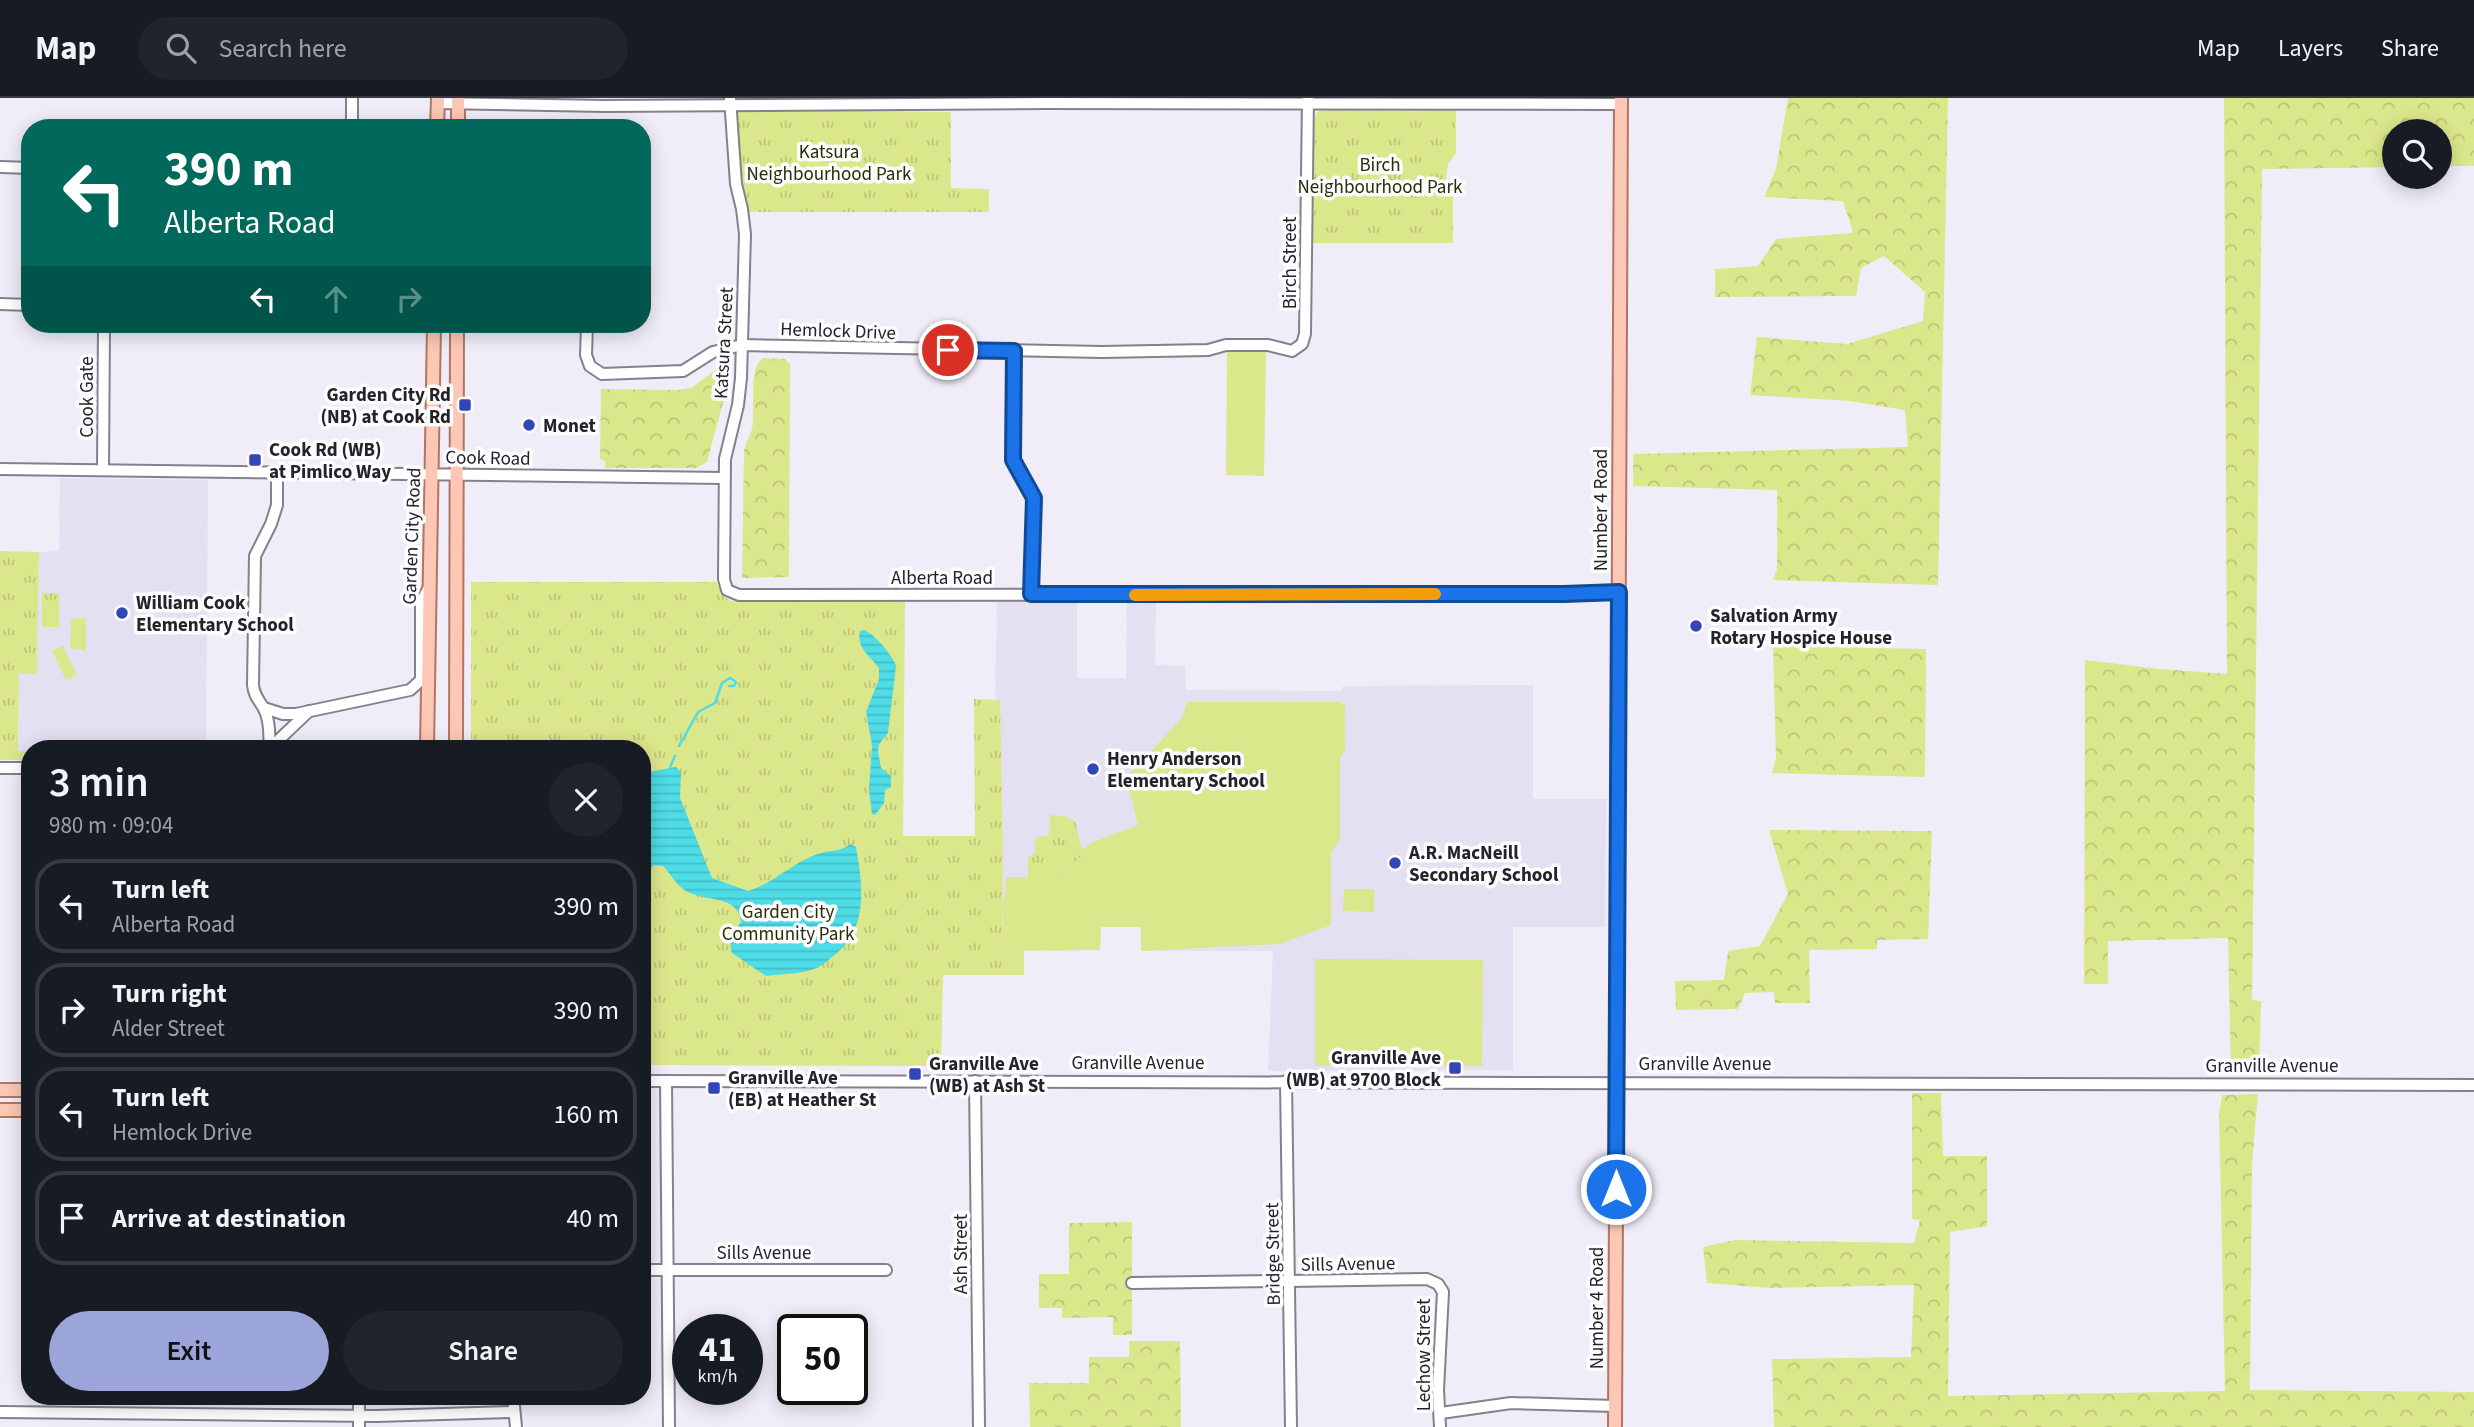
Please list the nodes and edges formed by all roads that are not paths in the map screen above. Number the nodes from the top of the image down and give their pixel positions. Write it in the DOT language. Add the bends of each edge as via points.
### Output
graph roads {
  1 [pos="352,98"];
  2 [pos="1033,100"];
  3 [pos="438,101"];
  4 [pos="458,101"];
  5 [pos="730,101"];
  6 [pos="1308,101"];
  7 [pos="1621,101"];
  8 [pos="352,119"];
  9 [pos="437,119"];
  10 [pos="458,119"];
  11 [pos="0,167"];
  12 [pos="21,168"];
  13 [pos="0,304"];
  14 [pos="21,305"];
  15 [pos="104,333"];
  16 [pos="434,333"];
  17 [pos="457,333"];
  18 [pos="587,333"];
  19 [pos="1302,344"];
  20 [pos="742,345"];
  21 [pos="1014,351"];
  22 [pos="0,469"];
  23 [pos="103,470"];
  24 [pos="277,472"];
  25 [pos="432,474"];
  26 [pos="456,474"];
  27 [pos="724,478"];
  28 [pos="428,589"];
  29 [pos="727,590"];
  30 [pos="1619,592"];
  31 [pos="1031,594"];
  32 [pos="264,708"];
  33 [pos="309,711"];
  34 [pos="269,740"];
  35 [pos="278,740"];
  36 [pos="427,740"];
  37 [pos="456,740"];
  38 [pos="0,768"];
  39 [pos="21,768"];
  40 [pos="651,1081"];
  41 [pos="666,1081"];
  42 [pos="975,1081"];
  43 [pos="1286,1081"];
  44 [pos="1616,1082"];
  45 [pos="2474,1085"];
  46 [pos="0,1090"];
  47 [pos="21,1090"];
  48 [pos="0,1110"];
  49 [pos="21,1110"];
  50 [pos="651,1270"];
  51 [pos="667,1270"];
  52 [pos="886,1270"];
  53 [pos="1290,1281"];
  54 [pos="1132,1283"];
  55 [pos="1438,1284"];
  56 [pos="513,1405"];
  57 [pos="1615,1406"];
  58 [pos="0,1412"];
  59 [pos="513,1412"];
  60 [pos="1441,1413"];
  61 [pos="359,1422"];
  62 [pos="516,1427"];
  63 [pos="669,1427"];
  64 [pos="979,1427"];
  65 [pos="1291,1427"];
  66 [pos="1440,1427"];
  67 [pos="1615,1427"];
  1 -- 8 [label="street"];
  2 -- 5 [label="street"];
  2 -- 6 [label="street"];
  3 -- 4 [label="street"];
  3 -- 9 [label="main road"];
  4 -- 5 [label="street"];
  4 -- 10 [label="main road"];
  5 -- 20 [label="street, Katsura Street" via="744,234"];
  6 -- 7 [label="street"];
  6 -- 19 [label="street, Birch Street"];
  7 -- 30 [label="main road, Number 4 Road"];
  11 -- 12 [label="street"];
  13 -- 14 [label="street"];
  15 -- 23 [label="street, Cook Gate"];
  16 -- 25 [label="main road, Garden City Road"];
  17 -- 26 [label="main road"];
  18 -- 20 [label="street, Hemlock Drive" via="590,366 602,374 683,371 713,352"];
  19 -- 21 [label="street, Hemlock Drive" via="1292,351 1268,345 1208,350"];
  20 -- 21 [label="street, Hemlock Drive"];
  20 -- 27 [label="street, Katsura Street" via="738,405"];
  21 -- 31 [label="street" via="1013,460 1034,498"];
  22 -- 23 [label="street, Cook Road"];
  23 -- 24 [label="street, Cook Road"];
  24 -- 25 [label="street, Cook Road"];
  24 -- 32 [label="street" via="276,505 255,556 253,685"];
  25 -- 26 [label="street, Cook Road"];
  25 -- 28 [label="main road, Garden City Road"];
  26 -- 27 [label="street, Cook Road"];
  26 -- 37 [label="main road"];
  27 -- 29 [label="street, Katsura Street"];
  28 -- 33 [label="street" via="421,602 421,680 415,687 396,695"];
  28 -- 36 [label="main road, Garden City Road"];
  29 -- 31 [label="street, Alberta Road" via="739,595"];
  30 -- 31 [label="street, Alberta Road"];
  30 -- 44 [label="main road, Number 4 Road"];
  32 -- 33 [label="street" via="283,714"];
  32 -- 34 [label="street"];
  33 -- 35 [label="street"];
  38 -- 39 [label="street"];
  40 -- 41 [label="street, Granville Avenue"];
  41 -- 42 [label="street, Granville Avenue"];
  41 -- 51 [label="street"];
  42 -- 43 [label="street, Granville Avenue"];
  42 -- 64 [label="street, Ash Street"];
  43 -- 44 [label="street, Granville Avenue"];
  43 -- 53 [label="street, Bridge Street"];
  44 -- 45 [label="street, Granville Avenue"];
  44 -- 57 [label="main road, Number 4 Road"];
  46 -- 47 [label="main road"];
  48 -- 49 [label="main road"];
  50 -- 51 [label="street, Sills Avenue"];
  51 -- 52 [label="street, Sills Avenue"];
  51 -- 63 [label="street"];
  53 -- 54 [label="street, Sills Avenue"];
  53 -- 55 [label="street, Sills Avenue" via="1427,1279"];
  53 -- 65 [label="street, Bridge Street"];
  55 -- 60 [label="street, Lechow Street" via="1443,1292"];
  56 -- 59 [label="street"];
  57 -- 60 [label="street" via="1511,1404"];
  57 -- 67 [label="main road, Number 4 Road"];
  58 -- 61 [label="street"];
  59 -- 61 [label="street"];
  59 -- 62 [label="street"];
  60 -- 66 [label="street, Lechow Street"];
}
